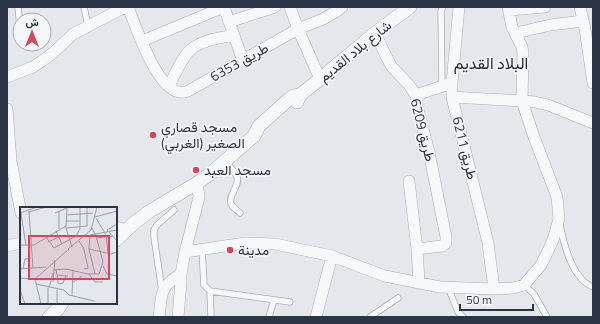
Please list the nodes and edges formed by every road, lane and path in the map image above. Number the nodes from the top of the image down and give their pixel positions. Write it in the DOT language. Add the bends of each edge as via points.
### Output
graph roads {
  1 [pos="84,7"];
  2 [pos="125,7"];
  3 [pos="128,7"];
  4 [pos="224,7"];
  5 [pos="275,7"];
  6 [pos="290,7"];
  7 [pos="342,7"];
  8 [pos="410,7"];
  9 [pos="443,7"];
  10 [pos="458,7"];
  11 [pos="545,7"];
  12 [pos="580,7"];
  13 [pos="509,8"];
  14 [pos="229,22"];
  15 [pos="88,26"];
  16 [pos="587,26"];
  17 [pos="298,29"];
  18 [pos="375,33"];
  19 [pos="516,33"];
  20 [pos="234,35"];
  21 [pos="142,41"];
  22 [pos="243,61"];
  23 [pos="7,77"];
  24 [pos="320,79"];
  25 [pos="593,83"];
  26 [pos="447,85"];
  27 [pos="168,86"];
  28 [pos="416,95"];
  29 [pos="452,96"];
  30 [pos="522,101"];
  31 [pos="7,109"];
  32 [pos="593,123"];
  33 [pos="9,161"];
  34 [pos="225,162"];
  35 [pos="409,181"];
  36 [pos="197,183"];
  37 [pos="20,210"];
  38 [pos="174,210"];
  39 [pos="240,213"];
  40 [pos="559,219"];
  41 [pos="122,228"];
  42 [pos="117,238"];
  43 [pos="20,244"];
  44 [pos="7,246"];
  45 [pos="202,249"];
  46 [pos="416,249"];
  47 [pos="185,252"];
  48 [pos="332,256"];
  49 [pos="181,274"];
  50 [pos="419,282"];
  51 [pos="524,285"];
  52 [pos="448,287"];
  53 [pos="593,287"];
  54 [pos="494,288"];
  55 [pos="162,291"];
  56 [pos="210,291"];
  57 [pos="398,298"];
  58 [pos="274,300"];
  59 [pos="290,302"];
  60 [pos="61,304"];
  61 [pos="49,317"];
  62 [pos="159,317"];
  63 [pos="178,317"];
  64 [pos="211,317"];
  65 [pos="269,317"];
  66 [pos="316,317"];
  67 [pos="370,317"];
  68 [pos="463,317"];
  69 [pos="547,317"];
  1 -- 15 [label="lane"];
  2 -- 15 [label="street"];
  3 -- 21 [label="street"];
  4 -- 14 [label="street"];
  4 -- 21 [label="street"];
  5 -- 14 [label="street"];
  6 -- 17 [label="street"];
  7 -- 17 [label="street, طريق 6353" via="323,19"];
  8 -- 18 [label="street, شارع بلاد القديم"];
  9 -- 26 [label="lane" via="441,10"];
  10 -- 26 [label="street, طريق 6211"];
  11 -- 13 [label="street"];
  12 -- 16 [label="street"];
  13 -- 19 [label="street" via="510,19"];
  14 -- 20 [label="street"];
  15 -- 23 [label="street" via="73,34 33,67"];
  16 -- 19 [label="street" via="550,25"];
  16 -- 25 [label="street"];
  17 -- 22 [label="street, طريق 6353"];
  17 -- 24 [label="street"];
  18 -- 24 [label="street, شارع بلاد القديم"];
  18 -- 28 [label="street, طريق 6209" via="392,67"];
  19 -- 30 [label="street" via="524,53"];
  20 -- 22 [label="street"];
  20 -- 27 [label="street, طريق 6353" via="193,47"];
  21 -- 27 [label="street" via="157,72"];
  22 -- 27 [label="street, طريق 6353" via="184,92"];
  24 -- 34 [label="street, شارع بلاد القديم" via="300,95 288,100"];
  26 -- 28 [label="street"];
  26 -- 29 [label="street, طريق 6211"];
  28 -- 46 [label="street, طريق 6209" via="446,236 446,243 442,246"];
  29 -- 30 [label="street"];
  29 -- 54 [label="street, طريق 6211" via="488,243"];
  30 -- 32 [label="street" via="548,106"];
  30 -- 40 [label="street" via="557,197"];
  31 -- 33 [label="street"];
  33 -- 37 [label="street"];
  34 -- 36 [label="street, شارع بلاد القديم"];
  34 -- 39 [label="lane" via="237,176 231,202"];
  35 -- 46 [label="street"];
  36 -- 41 [label="street, شارع بلاد القديم"];
  36 -- 47 [label="street" via="199,196"];
  38 -- 55 [label="lane" via="154,230"];
  40 -- 51 [label="street" via="553,240 541,265"];
  40 -- 53 [label="lane" via="562,238 573,267 588,285"];
  41 -- 42 [label="street, شارع بلاد القديم"];
  43 -- 44 [label="street"];
  45 -- 47 [label="street"];
  45 -- 48 [label="street" via="245,243 275,244"];
  45 -- 56 [label="lane" via="204,285"];
  46 -- 50 [label="street"];
  47 -- 49 [label="street"];
  48 -- 50 [label="street" via="386,276"];
  48 -- 66 [label="street"];
  49 -- 55 [label="street" via="166,284"];
  49 -- 63 [label="street"];
  50 -- 52 [label="street"];
  51 -- 54 [label="street"];
  51 -- 69 [label="lane" via="534,294"];
  52 -- 54 [label="street"];
  52 -- 68 [label="lane" via="458,312"];
  55 -- 62 [label="street"];
  56 -- 58 [label="lane"];
  56 -- 64 [label="lane"];
  57 -- 67 [label="lane"];
  58 -- 59 [label="lane"];
  58 -- 65 [label="lane"];
  60 -- 61 [label="street"];
}
